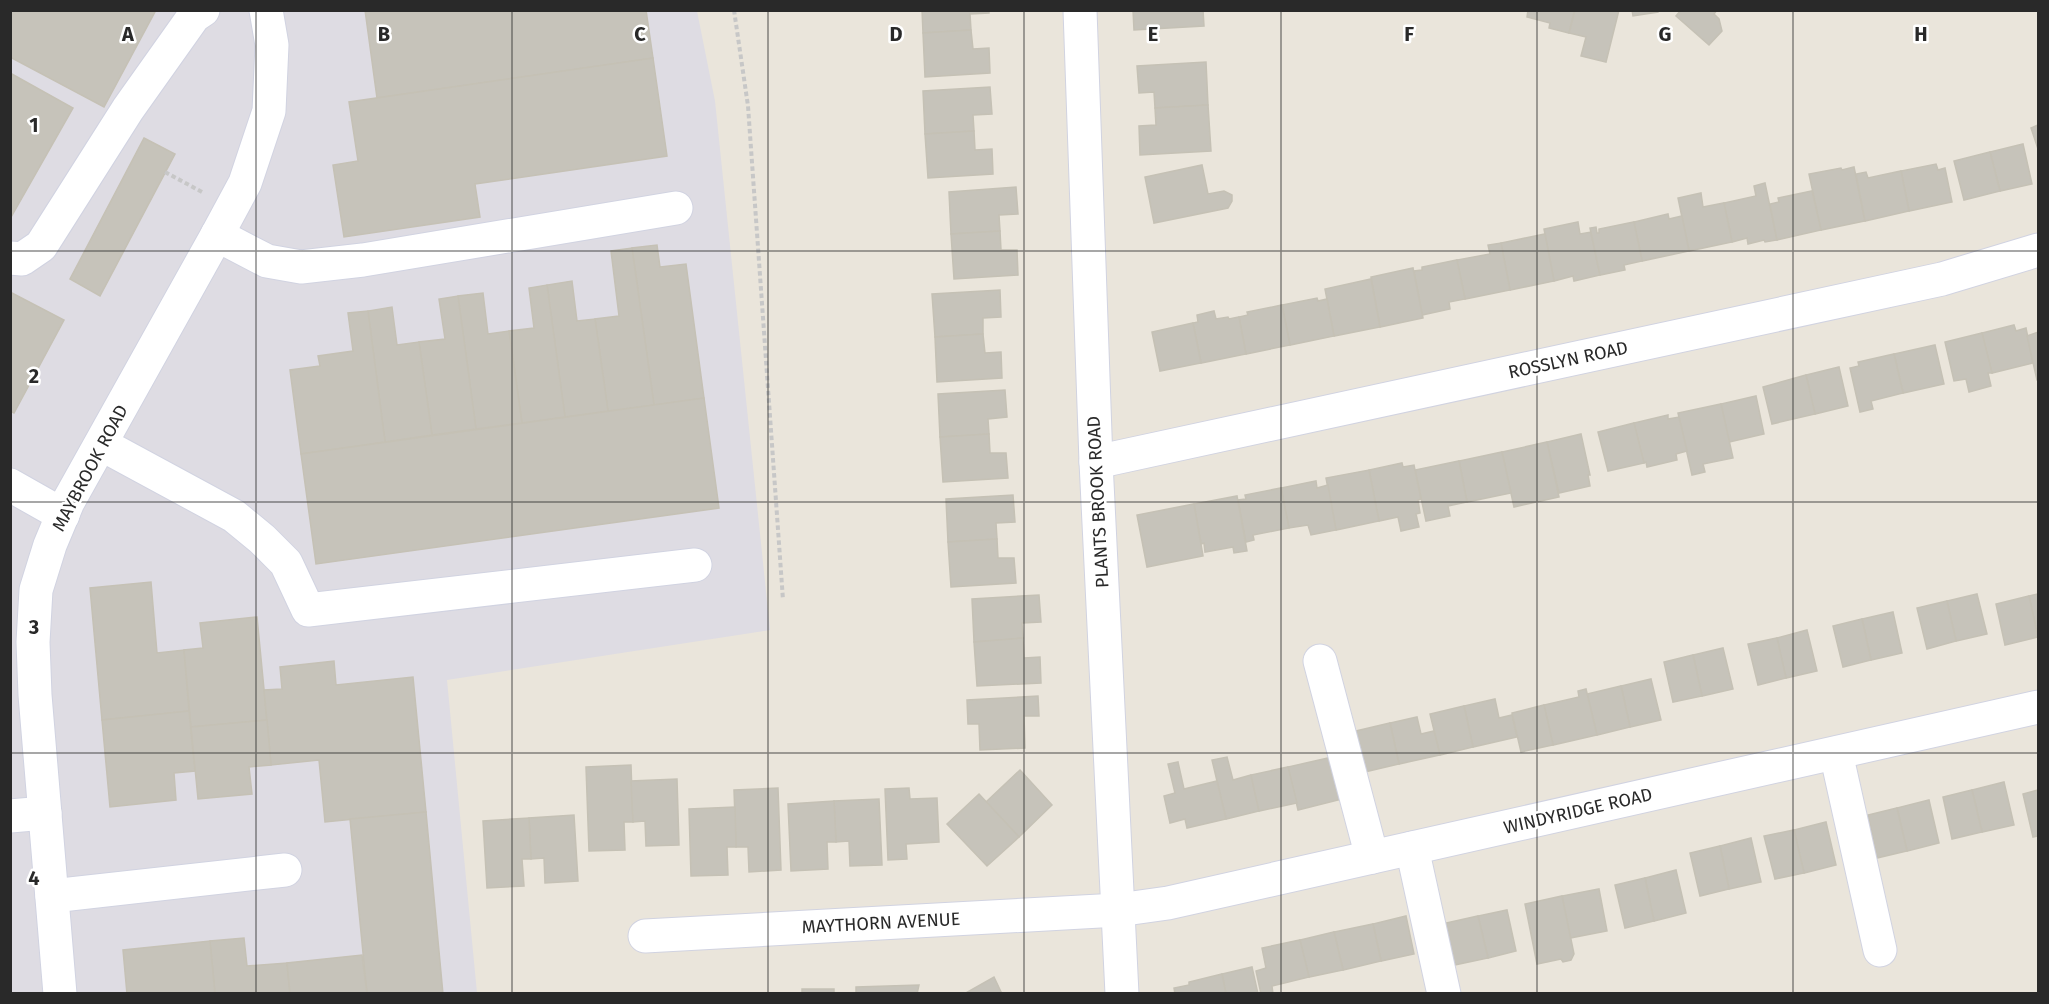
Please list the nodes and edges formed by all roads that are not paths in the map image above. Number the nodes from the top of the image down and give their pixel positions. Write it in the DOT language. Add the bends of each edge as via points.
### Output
graph roads {
  1 [pos="203,10"];
  2 [pos="266,10"];
  3 [pos="1080,10"];
  4 [pos="676,208"];
  5 [pos="224,222"];
  6 [pos="2038,250"];
  7 [pos="10,258"];
  8 [pos="101,444"];
  9 [pos="1096,462"];
  10 [pos="10,485"];
  11 [pos="63,515"];
  12 [pos="695,565"];
  13 [pos="23,586"];
  14 [pos="1320,661"];
  15 [pos="2038,707"];
  16 [pos="1836,753"];
  17 [pos="45,813"];
  18 [pos="10,816"];
  19 [pos="1412,848"];
  20 [pos="1372,858"];
  21 [pos="285,870"];
  22 [pos="52,896"];
  23 [pos="1118,910"];
  24 [pos="645,936"];
  25 [pos="1880,950"];
  26 [pos="60,993"];
  27 [pos="1122,993"];
  28 [pos="1444,993"];
  1 -- 7 [label="street" via="194,16 128,109 40,246 22,259"];
  2 -- 5 [label="street, MAYBROOK ROAD" via="272,45 269,111 245,183"];
  3 -- 9 [label="street, PLANTS BROOK ROAD"];
  4 -- 5 [label="street" via="301,267 267,261"];
  5 -- 8 [label="street, MAYBROOK ROAD"];
  6 -- 9 [label="street, ROSSLYN ROAD" via="1942,279"];
  8 -- 11 [label="street, MAYBROOK ROAD"];
  8 -- 12 [label="street" via="234,516 286,563 308,610"];
  9 -- 23 [label="street, PLANTS BROOK ROAD"];
  10 -- 11 [label="street"];
  11 -- 13 [label="street, MAYBROOK ROAD" via="51,545"];
  13 -- 17 [label="street, MAYBROOK ROAD" via="33,642"];
  14 -- 20 [label="street"];
  15 -- 16 [label="street, WINDYRIDGE ROAD"];
  16 -- 19 [label="street, WINDYRIDGE ROAD"];
  16 -- 25 [label="street"];
  17 -- 18 [label="street"];
  17 -- 22 [label="street, MAYBROOK ROAD"];
  19 -- 20 [label="street, WINDYRIDGE ROAD"];
  19 -- 28 [label="street"];
  20 -- 23 [label="street, WINDYRIDGE ROAD" via="1168,903"];
  21 -- 22 [label="street"];
  22 -- 26 [label="street, MAYBROOK ROAD"];
  23 -- 24 [label="street, MAYTHORN AVENUE"];
  23 -- 27 [label="street, PLANTS BROOK ROAD"];
}
